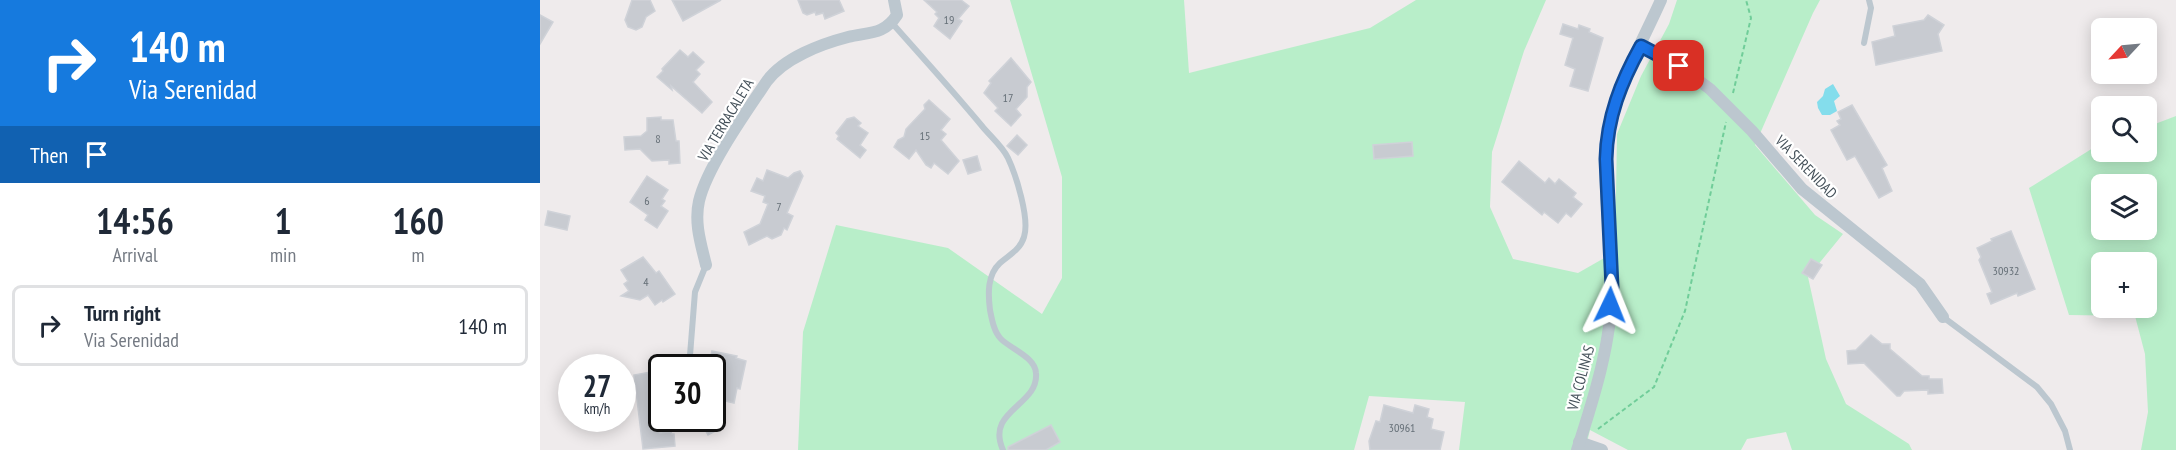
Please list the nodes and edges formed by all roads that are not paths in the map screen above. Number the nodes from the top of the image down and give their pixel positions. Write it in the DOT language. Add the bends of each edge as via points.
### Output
graph roads {
  1 [pos="894,0"];
  2 [pos="1662,0"];
  3 [pos="1869,0"];
  4 [pos="892,23"];
  5 [pos="1864,43"];
  6 [pos="1641,46"];
  7 [pos="706,265"];
  8 [pos="1943,317"];
  9 [pos="690,354"];
  10 [pos="1578,446"];
  11 [pos="1003,450"];
  12 [pos="1602,450"];
  13 [pos="2070,450"];
  1 -- 4 [label="street" via="897,15"];
  2 -- 6 [label="street, VIA COLINAS"];
  3 -- 5 [label="lane"];
  4 -- 7 [label="street, VIA TERRACALETA" via="884,29 821,46 771,76 711,170 699,202 698,233"];
  4 -- 11 [label="lane" via="1008,156 1026,212 1024,237 1014,253 992,273 989,286 993,325 1000,338 1032,362 1036,373 1033,388 999,427 998,439"];
  6 -- 8 [label="street, VIA SERENIDAD" via="1679,66 1710,89 1802,189 1920,284"];
  6 -- 10 [label="street, VIA COLINAS" via="1623,80 1607,145 1612,287 1606,342"];
  7 -- 9 [label="lane" via="695,292"];
  8 -- 13 [label="lane" via="2037,387 2051,404"];
  10 -- 12 [label="street"];
}
